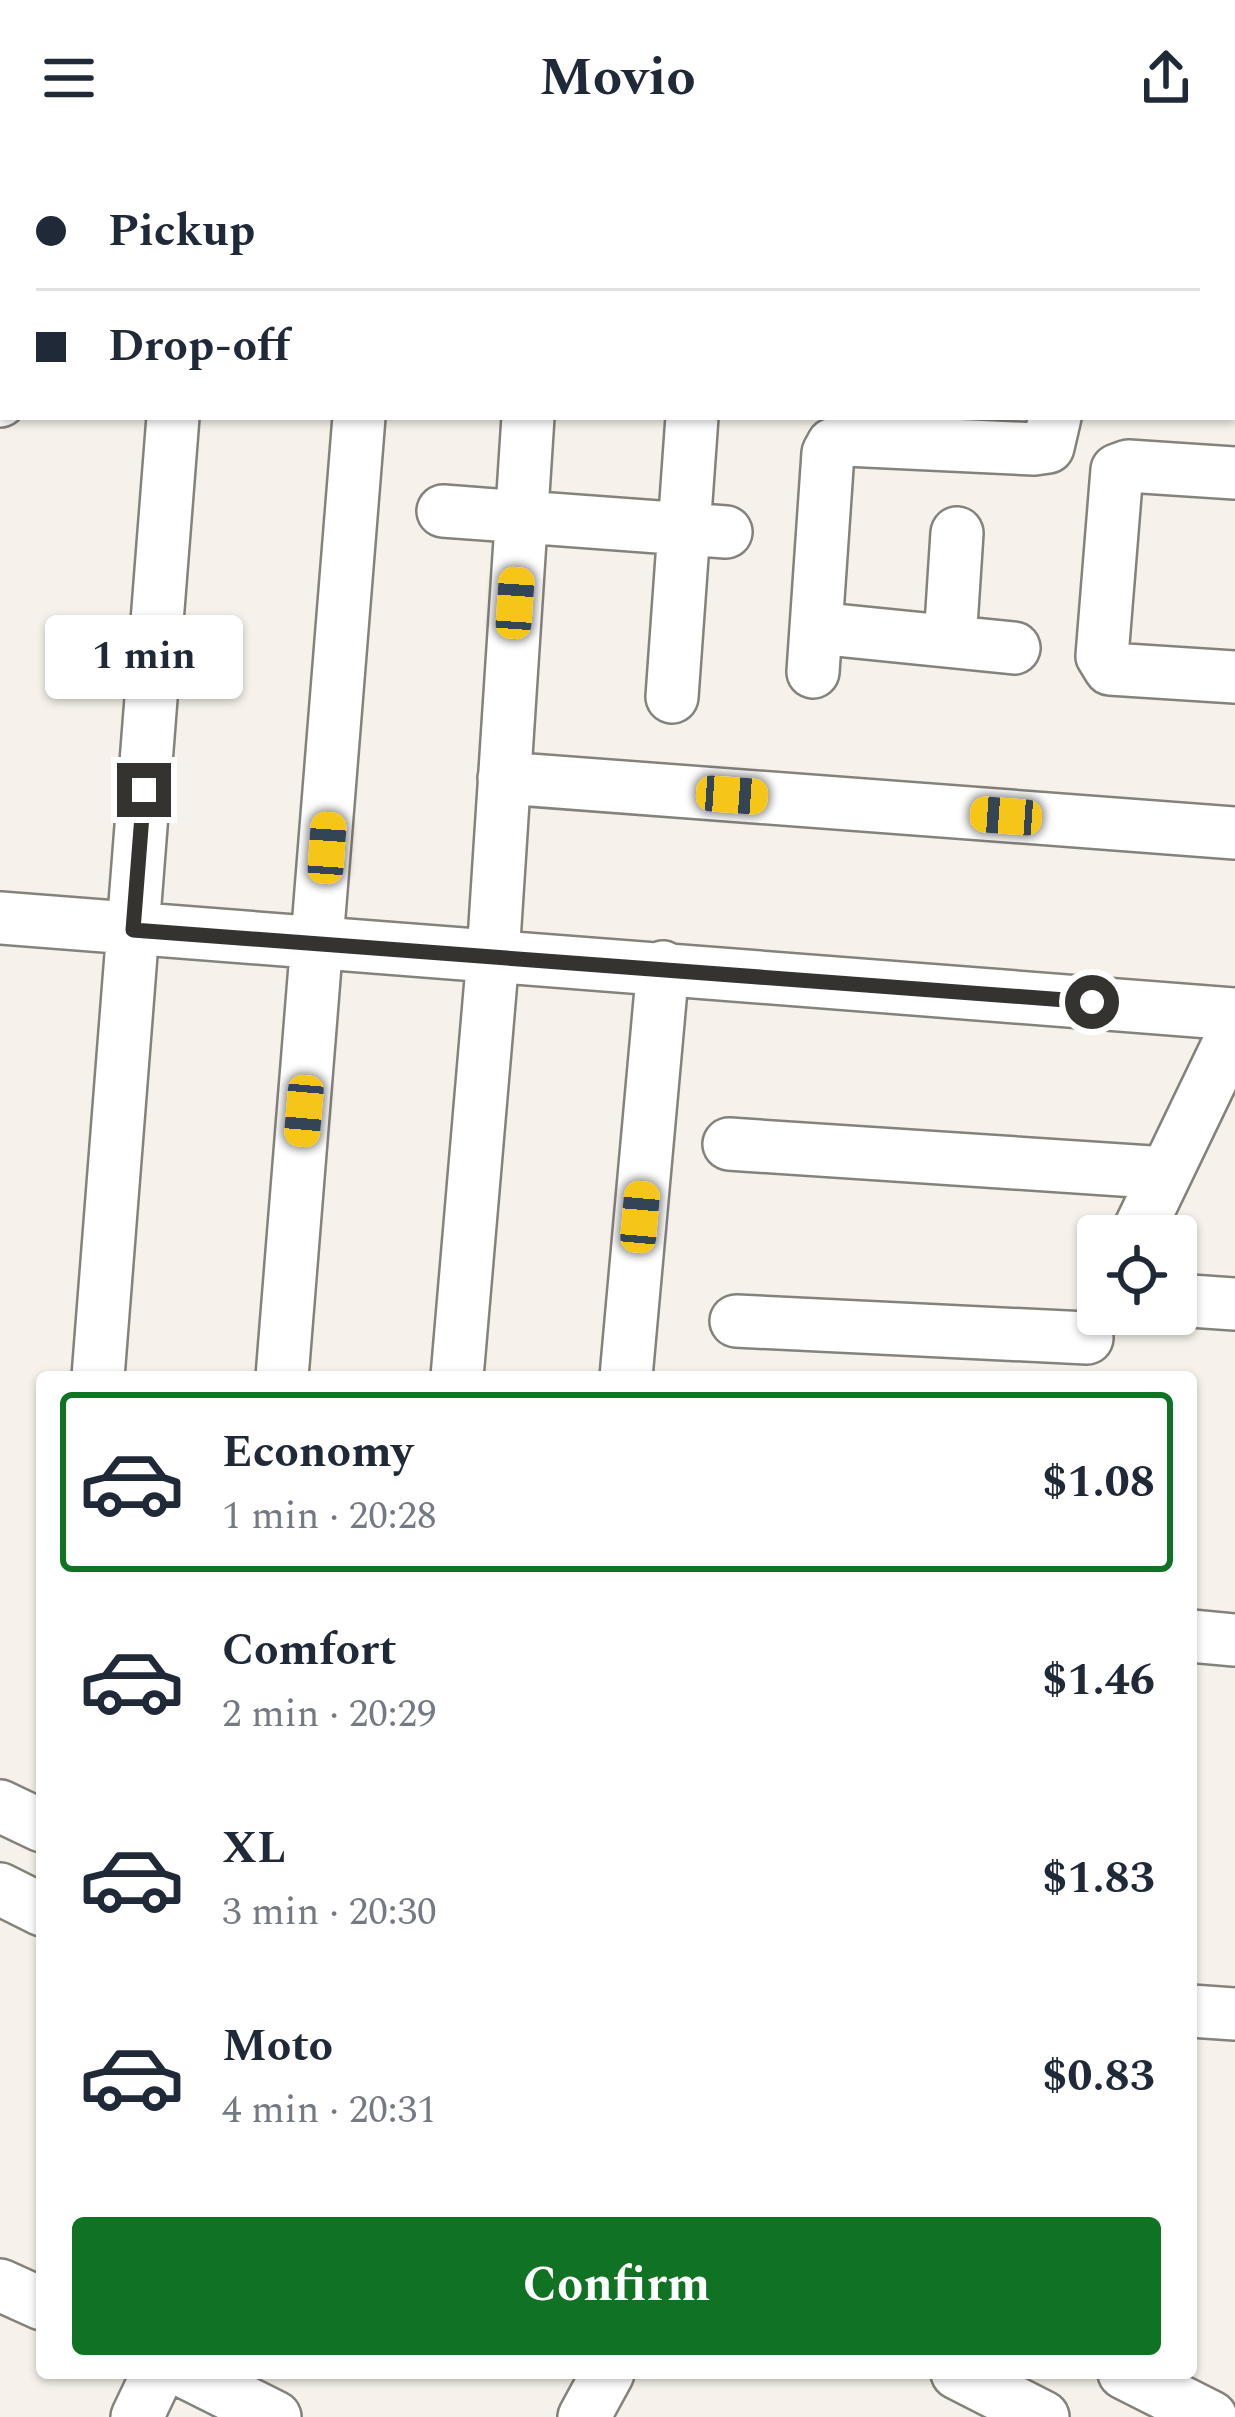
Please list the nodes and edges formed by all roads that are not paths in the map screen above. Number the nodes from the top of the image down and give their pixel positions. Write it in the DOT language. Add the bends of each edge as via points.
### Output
graph roads {
  1 [pos="173,420"];
  2 [pos="359,420"];
  3 [pos="529,420"];
  4 [pos="692,420"];
  5 [pos="1054,420"];
  6 [pos="1235,473"];
  7 [pos="442,512"];
  8 [pos="521,515"];
  9 [pos="705,531"];
  10 [pos="957,533"];
  11 [pos="950,641"];
  12 [pos="1014,648"];
  13 [pos="1235,677"];
  14 [pos="672,697"];
  15 [pos="503,778"];
  16 [pos="1235,833"];
  17 [pos="0,918"];
  18 [pos="133,930"];
  19 [pos="320,943"];
  20 [pos="493,956"];
  21 [pos="663,967"];
  22 [pos="1235,1014"];
  23 [pos="1235,1030"];
  24 [pos="729,1144"];
  25 [pos="1166,1173"];
  26 [pos="1146,1215"];
  27 [pos="1197,1301"];
  28 [pos="1235,1304"];
  29 [pos="736,1322"];
  30 [pos="1085,1343"];
  31 [pos="98,1371"];
  32 [pos="283,1371"];
  33 [pos="458,1371"];
  34 [pos="627,1371"];
  35 [pos="1197,1637"];
  36 [pos="1235,1640"];
  37 [pos="0,1806"];
  38 [pos="36,1823"];
  39 [pos="0,1889"];
  40 [pos="36,1907"];
  41 [pos="1197,2011"];
  42 [pos="1235,2014"];
  43 [pos="0,2285"];
  44 [pos="36,2301"];
  45 [pos="155,2379"];
  46 [pos="199,2379"];
  47 [pos="567,2379"];
  48 [pos="605,2379"];
  49 [pos="969,2379"];
  50 [pos="1136,2379"];
  51 [pos="137,2417"];
  52 [pos="275,2417"];
  53 [pos="547,2417"];
  54 [pos="584,2417"];
  55 [pos="1043,2417"];
  56 [pos="1210,2417"];
  1 -- 18 [label="street"];
  2 -- 19 [label="street"];
  3 -- 8 [label="street"];
  4 -- 9 [label="street"];
  5 -- 11 [label="street" via="1048,447 846,440 828,453 814,650"];
  6 -- 13 [label="street" via="1117,470 1103,665"];
  7 -- 8 [label="street"];
  8 -- 9 [label="street"];
  8 -- 15 [label="street"];
  9 -- 14 [label="street"];
  10 -- 11 [label="street"];
  11 -- 12 [label="street"];
  15 -- 16 [label="street"];
  15 -- 20 [label="street"];
  17 -- 18 [label="street"];
  18 -- 19 [label="street"];
  18 -- 31 [label="street"];
  19 -- 20 [label="street"];
  19 -- 32 [label="street"];
  20 -- 21 [label="street"];
  20 -- 33 [label="street"];
  21 -- 22 [label="street"];
  21 -- 34 [label="street"];
  23 -- 25 [label="street"];
  24 -- 25 [label="street"];
  25 -- 26 [label="street"];
  27 -- 28 [label="street"];
  29 -- 30 [label="street"];
  35 -- 36 [label="street"];
  37 -- 38 [label="street"];
  39 -- 40 [label="street"];
  41 -- 42 [label="street"];
  43 -- 44 [label="street"];
  45 -- 51 [label="street"];
  46 -- 52 [label="street"];
  47 -- 53 [label="street"];
  48 -- 54 [label="street"];
  49 -- 55 [label="street"];
  50 -- 56 [label="street"];
}
